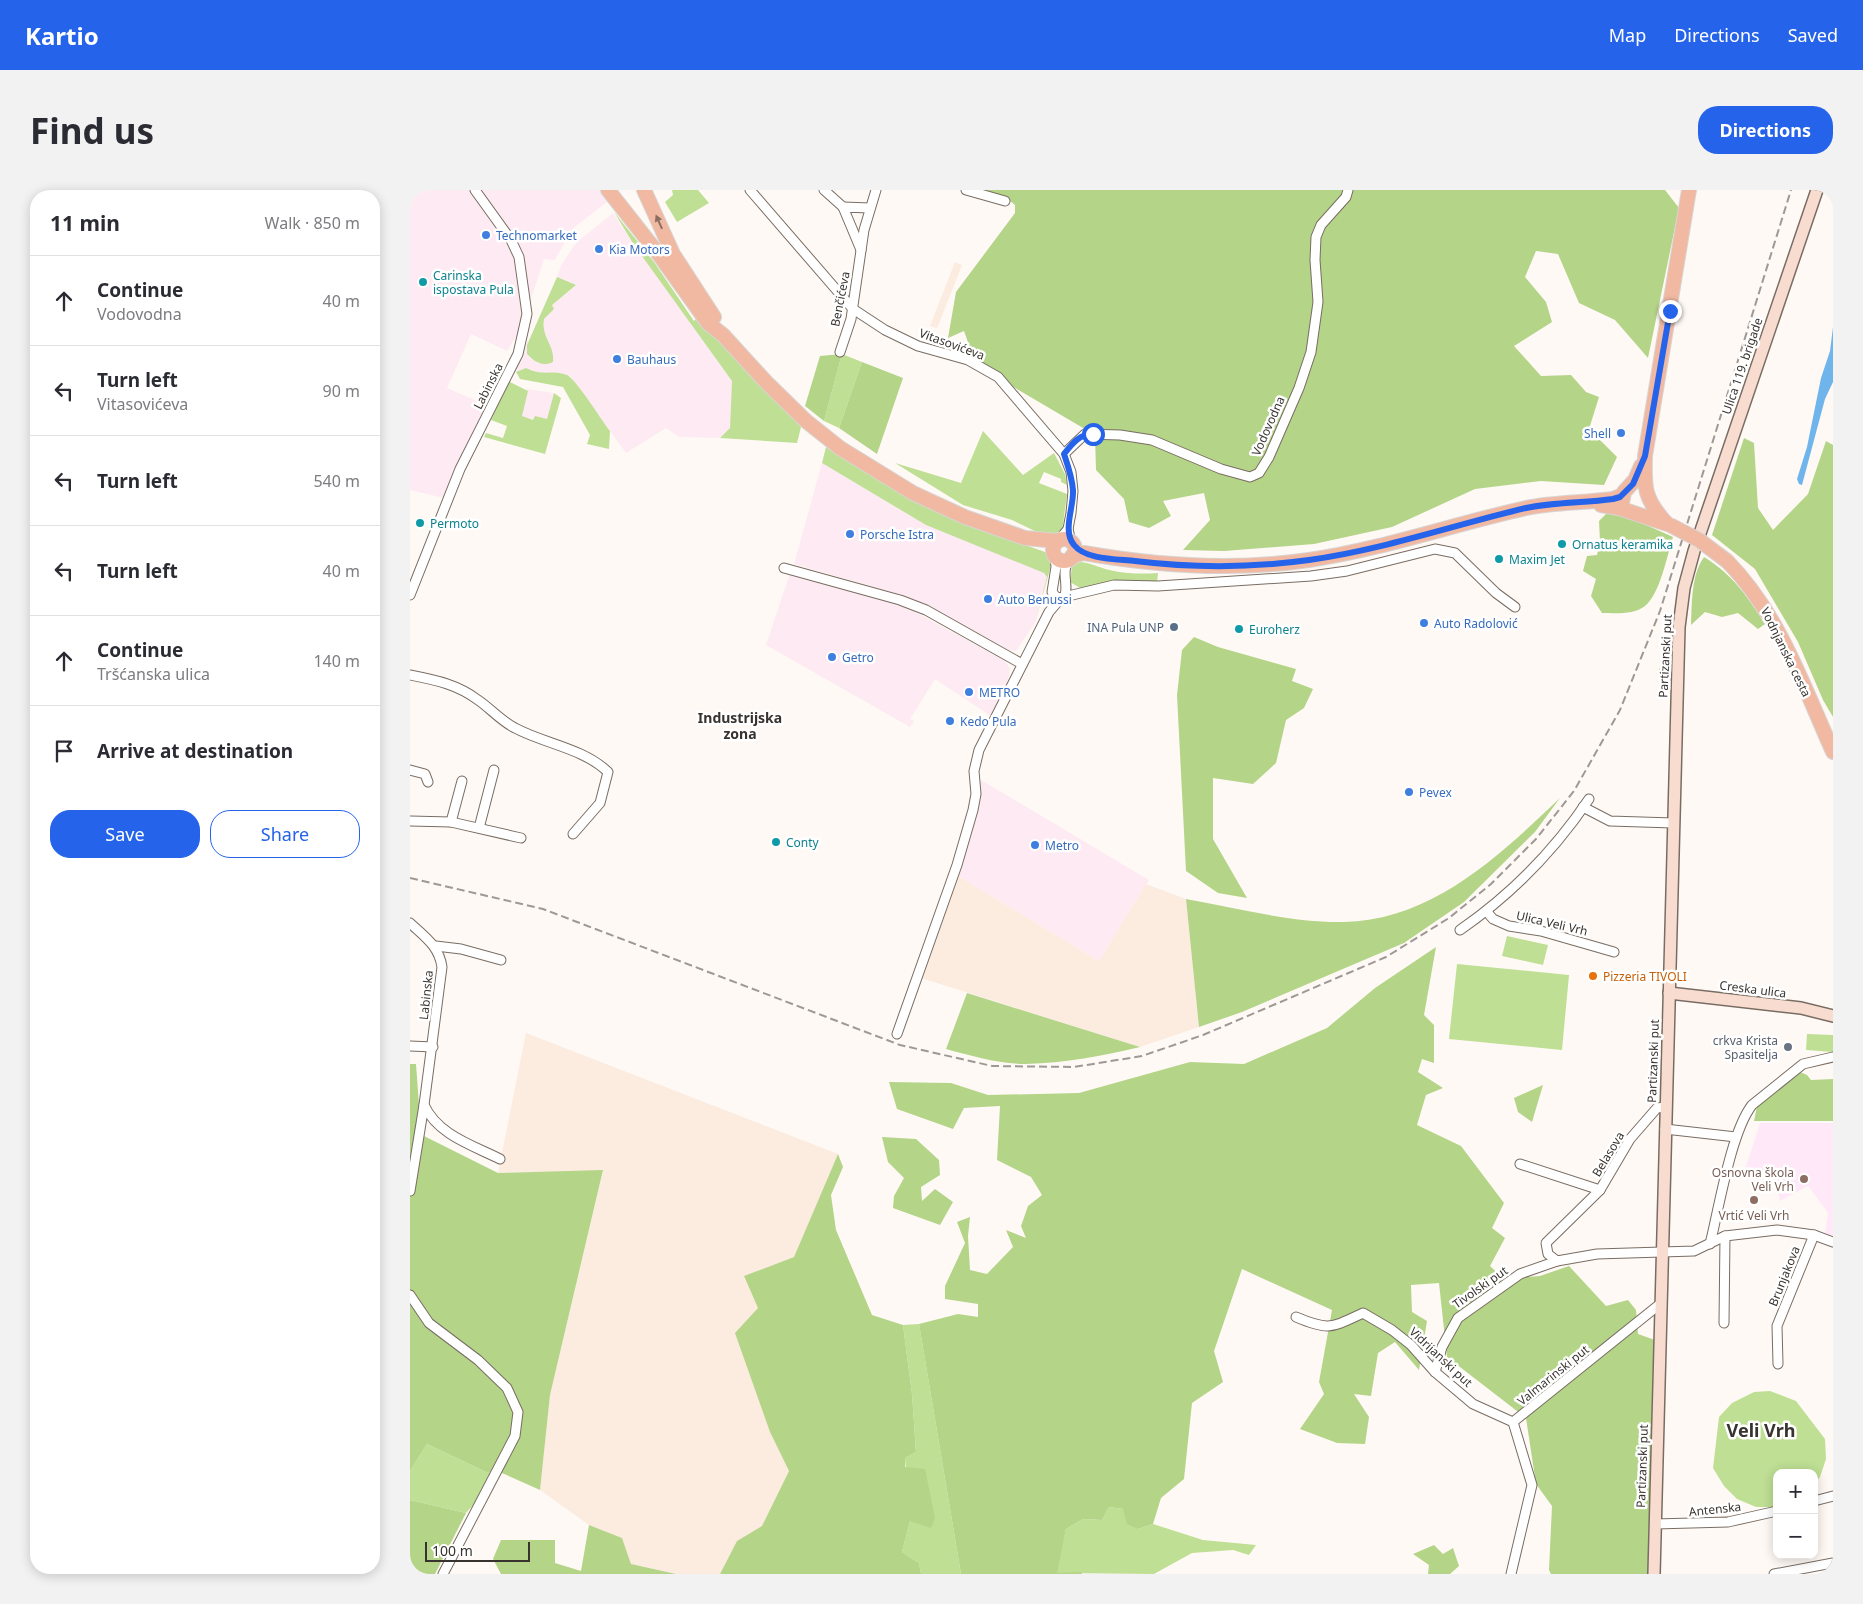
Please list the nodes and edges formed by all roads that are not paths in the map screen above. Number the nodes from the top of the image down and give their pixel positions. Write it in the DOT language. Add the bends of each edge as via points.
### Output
graph roads {
  1 [pos="475,190"];
  2 [pos="608,190"];
  3 [pos="644,190"];
  4 [pos="750,190"];
  5 [pos="824,190"];
  6 [pos="876,190"];
  7 [pos="966,190"];
  8 [pos="1348,190"];
  9 [pos="1689,190"];
  10 [pos="1817,190"];
  11 [pos="1005,201"];
  12 [pos="843,207"];
  13 [pos="870,208"];
  14 [pos="861,250"];
  15 [pos="853,309"];
  16 [pos="723,335"];
  17 [pos="840,352"];
  18 [pos="1064,454"];
  19 [pos="1645,456"];
  20 [pos="1627,491"];
  21 [pos="1648,497"];
  22 [pos="1581,503"];
  23 [pos="1631,512"];
  24 [pos="1668,524"];
  25 [pos="1066,547"];
  26 [pos="1694,551"];
  27 [pos="784,568"];
  28 [pos="1052,592"];
  29 [pos="410,593"];
  30 [pos="1064,595"];
  31 [pos="1515,606"];
  32 [pos="1049,612"];
  33 [pos="1022,664"];
  34 [pos="410,675"];
  35 [pos="1833,752"];
  36 [pos="410,770"];
  37 [pos="494,770"];
  38 [pos="462,781"];
  39 [pos="428,782"];
  40 [pos="410,821"];
  41 [pos="451,822"];
  42 [pos="1673,824"];
  43 [pos="479,828"];
  44 [pos="573,834"];
  45 [pos="521,838"];
  46 [pos="1487,912"];
  47 [pos="410,923"];
  48 [pos="1460,930"];
  49 [pos="436,946"];
  50 [pos="1614,952"];
  51 [pos="501,960"];
  52 [pos="1668,993"];
  53 [pos="1833,1016"];
  54 [pos="897,1034"];
  55 [pos="410,1046"];
  56 [pos="432,1047"];
  57 [pos="1833,1057"];
  58 [pos="424,1105"];
  59 [pos="1666,1108"];
  60 [pos="1665,1129"];
  61 [pos="1736,1137"];
  62 [pos="500,1159"];
  63 [pos="1520,1164"];
  64 [pos="1600,1190"];
  65 [pos="410,1191"];
  66 [pos="1814,1235"];
  67 [pos="1725,1236"];
  68 [pos="1833,1242"];
  69 [pos="1710,1244"];
  70 [pos="1662,1252"];
  71 [pos="1557,1261"];
  72 [pos="410,1295"];
  73 [pos="1660,1304"];
  74 [pos="1296,1317"];
  75 [pos="1724,1323"];
  76 [pos="1778,1364"];
  77 [pos="1435,1372"];
  78 [pos="1513,1422"];
  79 [pos="1833,1496"];
  80 [pos="1818,1500"];
  81 [pos="1773,1512"];
  82 [pos="1655,1524"];
  83 [pos="1833,1562"];
  84 [pos="444,1574"];
  85 [pos="1511,1574"];
  86 [pos="1654,1574"];
  87 [pos="1774,1574"];
  1 -- 29 [label="street, Labinska" via="511,240 519,258 527,314 518,354 460,469"];
  2 -- 16 [label="main road" via="708,323"];
  16 -- 3 [label="main road, one-way" via="714,316 672,254"];
  4 -- 15 [label="street, Vitasovićeva"];
  5 -- 12 [label="street"];
  6 -- 13 [label="street, Benčićeva"];
  7 -- 11 [label="street"];
  8 -- 18 [label="street, Vodovodna" via="1342,202 1321,225 1316,237 1318,302 1311,352 1299,388 1259,473 1250,477 1221,469 1152,440 1120,435 1085,434"];
  9 -- 19 [label="main road"];
  10 -- 26 [label="main road, Ulica 119. brigade"];
  12 -- 13 [label="street"];
  12 -- 14 [label="street"];
  13 -- 14 [label="street, Benčićeva"];
  14 -- 15 [label="street, Benčićeva"];
  15 -- 17 [label="street, Benčićeva"];
  15 -- 18 [label="street, Vitasovićeva" via="918,346 968,360 998,377"];
  16 -- 25 [label="main road" via="806,421 840,448 913,494 978,522 1025,538"];
  18 -- 25 [label="street, Vitasovićeva" via="1071,472 1073,491"];
  19 -- 20 [label="main road"];
  19 -- 21 [label="main road"];
  20 -- 21 [label="main road" via="1638,487"];
  20 -- 22 [label="main road" via="1613,499"];
  20 -- 23 [label="main road" via="1622,502"];
  21 -- 23 [label="main road" via="1643,511"];
  21 -- 24 [label="main road"];
  22 -- 23 [label="main road"];
  22 -- 25 [label="main road" via="1527,508 1397,542 1310,560 1264,565 1159,564"];
  23 -- 24 [label="main road"];
  24 -- 35 [label="main road, Vodnjanska cesta, bridge" via="1699,540 1748,582 1773,619"];
  25 -- 28 [label="street" via="1056,567"];
  25 -- 30 [label="street"];
  26 -- 42 [label="main road, Partizanski put" via="1684,588 1679,627"];
  27 -- 33 [label="street" via="926,610"];
  28 -- 30 [label="street" via="1055,597"];
  28 -- 32 [label="street"];
  30 -- 31 [label="street" via="1114,585 1158,586 1312,576 1347,571 1435,549 1455,553 1496,593"];
  30 -- 32 [label="street"];
  32 -- 33 [label="street"];
  33 -- 54 [label="street" via="979,750 974,772 975,802"];
  34 -- 44 [label="street" via="453,684 513,727 578,752 608,772 600,803"];
  36 -- 39 [label="street" via="425,774"];
  37 -- 43 [label="street"];
  38 -- 41 [label="street"];
  40 -- 41 [label="street"];
  41 -- 43 [label="street"];
  42 -- 46 [label="street" via="1610,820 1586,803 1535,866"];
  42 -- 52 [label="main road, Partizanski put"];
  43 -- 45 [label="street"];
  46 -- 48 [label="street"];
  46 -- 50 [label="street, Ulica Veli Vrh" via="1493,919 1509,926 1541,931"];
  47 -- 49 [label="street"];
  49 -- 51 [label="street" via="462,949"];
  49 -- 56 [label="street, Labinska" via="442,967"];
  52 -- 53 [label="main road, Creska ulica" via="1801,1008"];
  52 -- 59 [label="main road, Partizanski put"];
  55 -- 56 [label="street"];
  56 -- 58 [label="street, Labinska"];
  57 -- 61 [label="street" via="1803,1064 1752,1104"];
  58 -- 62 [label="street" via="430,1117 446,1133"];
  58 -- 65 [label="street, Labinska"];
  59 -- 60 [label="main road, Partizanski put"];
  59 -- 64 [label="street, Belasova" via="1657,1108 1630,1139"];
  60 -- 61 [label="street"];
  60 -- 70 [label="main road, Partizanski put"];
  61 -- 69 [label="street"];
  63 -- 64 [label="street"];
  64 -- 71 [label="street, Belasova" via="1546,1243 1548,1254"];
  66 -- 67 [label="street, Brunjakova" via="1778,1230"];
  66 -- 68 [label="street, Brunjakova"];
  66 -- 76 [label="street, Brunjakova" via="1777,1326"];
  67 -- 69 [label="street, Brunjakova"];
  67 -- 75 [label="street"];
  69 -- 70 [label="street, Brunjakova" via="1694,1251"];
  70 -- 71 [label="street, Tivolski put" via="1598,1254"];
  70 -- 73 [label="main road, Partizanski put"];
  71 -- 77 [label="street, Tivolski put" via="1520,1274 1458,1318 1442,1347"];
  72 -- 84 [label="street" via="429,1323 478,1360 507,1388 518,1412 515,1436"];
  73 -- 78 [label="street, Valmarinski put"];
  73 -- 82 [label="main road, Partizanski put"];
  74 -- 77 [label="street, Vidrijanski put" via="1321,1328 1340,1324 1363,1313 1398,1335"];
  77 -- 78 [label="street, Vidrijanski put" via="1473,1404"];
  78 -- 85 [label="street, Valmarinski put" via="1532,1485"];
  79 -- 80 [label="street"];
  81 -- 82 [label="street, Antenska" via="1728,1522"];
  82 -- 86 [label="main road, Partizanski put"];
  83 -- 87 [label="street"];
}
